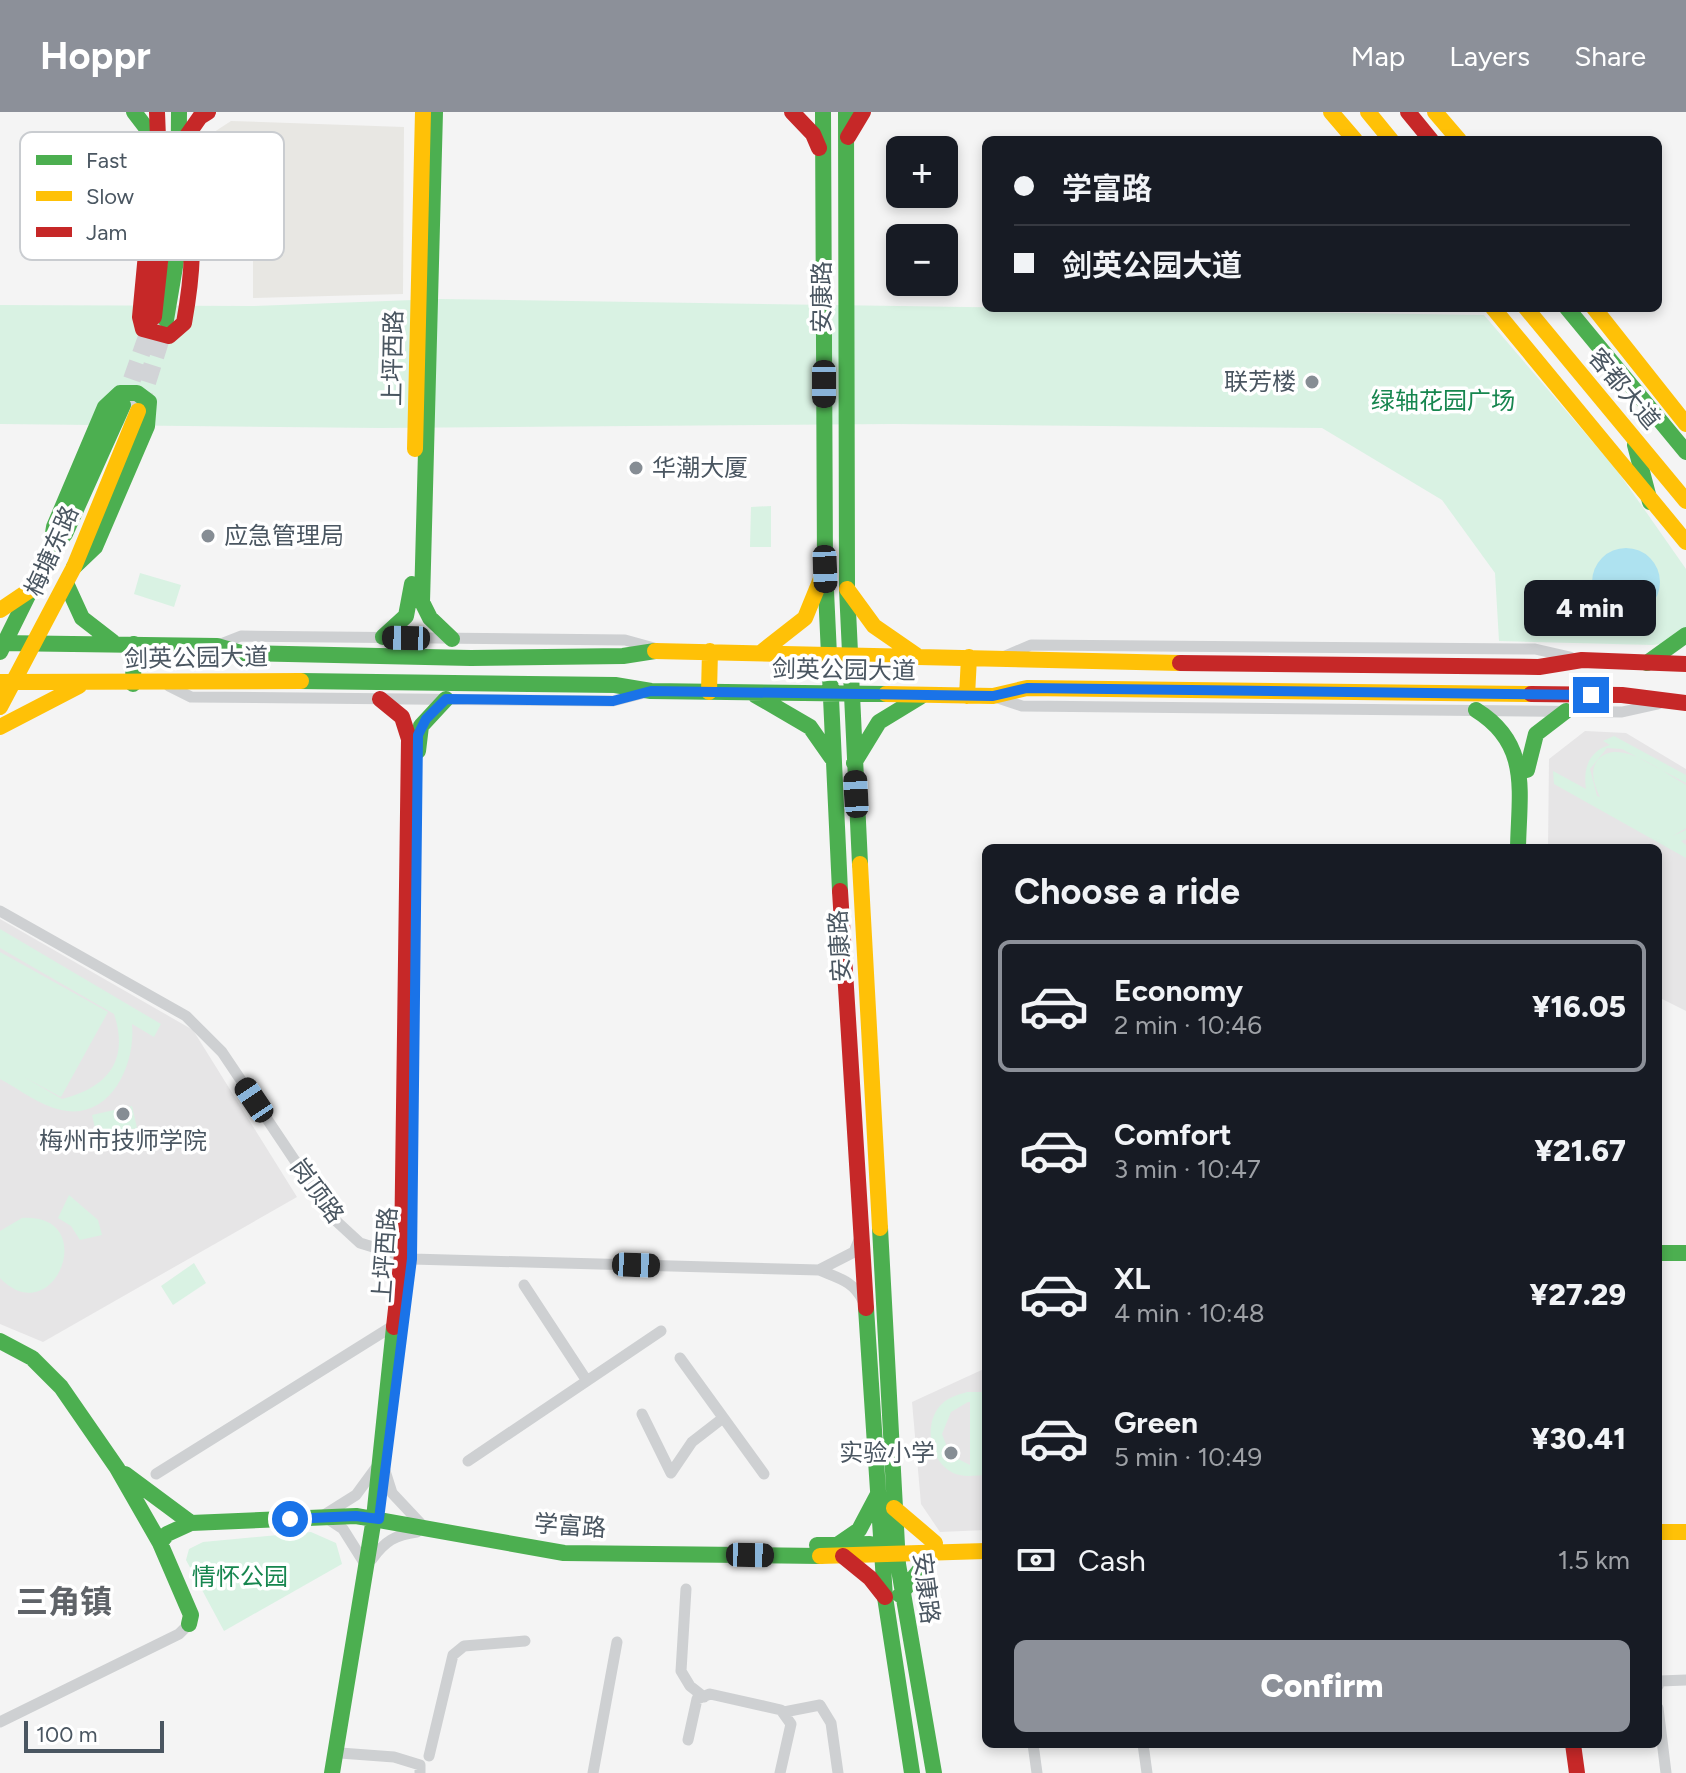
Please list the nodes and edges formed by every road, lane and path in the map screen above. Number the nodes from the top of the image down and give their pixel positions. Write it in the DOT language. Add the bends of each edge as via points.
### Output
graph roads {
  1 [pos="134,112"];
  2 [pos="208,112"];
  3 [pos="423,112"];
  4 [pos="435,112"];
  5 [pos="792,112"];
  6 [pos="823,112"];
  7 [pos="846,112"];
  8 [pos="863,112"];
  9 [pos="1331,112"];
  10 [pos="1368,112"];
  11 [pos="1408,112"];
  12 [pos="1435,112"];
  13 [pos="149,132"];
  14 [pos="190,132"];
  15 [pos="1352,136"];
  16 [pos="1388,136"];
  17 [pos="1428,136"];
  18 [pos="1456,136"];
  19 [pos="846,142"];
  20 [pos="822,162"];
  21 [pos="846,169"];
  22 [pos="145,260"];
  23 [pos="162,260"];
  24 [pos="175,260"];
  25 [pos="192,260"];
  26 [pos="1496,312"];
  27 [pos="1529,312"];
  28 [pos="1570,312"];
  29 [pos="1597,312"];
  30 [pos="1544,331"];
  31 [pos="1595,343"];
  32 [pos="1565,356"];
  33 [pos="1686,424"];
  34 [pos="1670,432"];
  35 [pos="1633,437"];
  36 [pos="1686,444"];
  37 [pos="1686,452"];
  38 [pos="1686,501"];
  39 [pos="1650,502"];
  40 [pos="1686,542"];
  41 [pos="50,551"];
  42 [pos="74,567"];
  43 [pos="825,569"];
  44 [pos="66,583"];
  45 [pos="35,586"];
  46 [pos="847,589"];
  47 [pos="417,604"];
  48 [pos="0,610"];
  49 [pos="1686,635"];
  50 [pos="383,637"];
  51 [pos="452,639"];
  52 [pos="34,643"];
  53 [pos="115,644"];
  54 [pos="134,644"];
  55 [pos="2,646"];
  56 [pos="217,646"];
  57 [pos="662,650"];
  58 [pos="710,651"];
  59 [pos="762,651"];
  60 [pos="828,653"];
  61 [pos="850,653"];
  62 [pos="916,655"];
  63 [pos="969,657"];
  64 [pos="1000,658"];
  65 [pos="1582,660"];
  66 [pos="1647,663"];
  67 [pos="1686,664"];
  68 [pos="1435,666"];
  69 [pos="6,682"];
  70 [pos="86,683"];
  71 [pos="133,684"];
  72 [pos="164,684"];
  73 [pos="651,691"];
  74 [pos="709,692"];
  75 [pos="749,692"];
  76 [pos="829,693"];
  77 [pos="1433,693"];
  78 [pos="851,694"];
  79 [pos="926,695"];
  80 [pos="967,696"];
  81 [pos="993,696"];
  82 [pos="380,699"];
  83 [pos="446,699"];
  84 [pos="1664,703"];
  85 [pos="1686,703"];
  86 [pos="0,707"];
  87 [pos="1476,710"];
  88 [pos="1566,711"];
  89 [pos="0,727"];
  90 [pos="414,737"];
  91 [pos="831,757"];
  92 [pos="1522,757"];
  93 [pos="854,763"];
  94 [pos="1518,844"];
  95 [pos="1529,844"];
  96 [pos="0,911"];
  97 [pos="861,1235"];
  98 [pos="1662,1253"];
  99 [pos="1686,1253"];
  100 [pos="407,1257"];
  101 [pos="819,1270"];
  102 [pos="524,1285"];
  103 [pos="866,1306"];
  104 [pos="396,1324"];
  105 [pos="661,1331"];
  106 [pos="0,1341"];
  107 [pos="680,1358"];
  108 [pos="587,1381"];
  109 [pos="642,1414"];
  110 [pos="723,1418"];
  111 [pos="883,1453"];
  112 [pos="468,1461"];
  113 [pos="382,1466"];
  114 [pos="117,1468"];
  115 [pos="156,1474"];
  116 [pos="764,1474"];
  117 [pos="877,1495"];
  118 [pos="894,1508"];
  119 [pos="376,1516"];
  120 [pos="323,1517"];
  121 [pos="191,1523"];
  122 [pos="426,1528"];
  123 [pos="1662,1532"];
  124 [pos="1686,1532"];
  125 [pos="1686,1541"];
  126 [pos="982,1542"];
  127 [pos="1662,1542"];
  128 [pos="160,1543"];
  129 [pos="886,1547"];
  130 [pos="934,1547"];
  131 [pos="840,1551"];
  132 [pos="982,1551"];
  133 [pos="369,1562"];
  134 [pos="686,1589"];
  135 [pos="892,1596"];
  136 [pos="189,1624"];
  137 [pos="525,1641"];
  138 [pos="617,1642"];
  139 [pos="1686,1680"];
  140 [pos="1662,1682"];
  141 [pos="704,1697"];
  142 [pos="784,1712"];
  143 [pos="0,1722"];
  144 [pos="688,1740"];
  145 [pos="1662,1740"];
  146 [pos="1034,1748"];
  147 [pos="1144,1748"];
  148 [pos="1565,1748"];
  149 [pos="1574,1748"];
  150 [pos="340,1753"];
  151 [pos="429,1756"];
  152 [pos="334,1773"];
  153 [pos="420,1773"];
  154 [pos="593,1773"];
  155 [pos="780,1773"];
  156 [pos="838,1773"];
  157 [pos="912,1773"];
  158 [pos="934,1773"];
  159 [pos="1037,1773"];
  160 [pos="1147,1773"];
  161 [pos="1568,1773"];
  162 [pos="1577,1773"];
  163 [pos="1666,1773"];
  1 -- 13 [label="main road"];
  2 -- 14 [label="main road"];
  3 -- 47 [label="main road, 上坪西路"];
  4 -- 47 [label="main road, 上坪西路"];
  5 -- 20 [label="main road" via="813,134"];
  6 -- 20 [label="main road, 安康路"];
  7 -- 19 [label="main road, 安康路"];
  8 -- 19 [label="main road"];
  9 -- 15 [label="main road"];
  10 -- 16 [label="main road"];
  11 -- 17 [label="main road"];
  12 -- 18 [label="main road"];
  19 -- 21 [label="main road, 安康路"];
  20 -- 21 [label="main road"];
  20 -- 43 [label="main road, 安康路"];
  21 -- 46 [label="main road, 安康路"];
  22 -- 25 [label="main road" via="143,329 169,336 184,323"];
  23 -- 24 [label="main road" via="160,319"];
  26 -- 39 [label="main road"];
  27 -- 30 [label="main road, 客都大道"];
  28 -- 30 [label="main road" via="1563,332"];
  28 -- 31 [label="main road, 客都大道"];
  29 -- 33 [label="main road"];
  30 -- 32 [label="main road, 客都大道"];
  31 -- 32 [label="main road" via="1573,343"];
  31 -- 34 [label="main road, 客都大道"];
  32 -- 35 [label="main road, 客都大道"];
  34 -- 36 [label="main road"];
  34 -- 37 [label="main road, 客都大道"];
  35 -- 38 [label="main road, 客都大道"];
  35 -- 39 [label="main road"];
  39 -- 40 [label="main road"];
  41 -- 42 [label="main road, 梅塘东路" via="65,534 130,408"];
  41 -- 42 [label="main road" via="54,527 105,407 113,395 135,391 149,402 147,426 95,547"];
  41 -- 45 [label="main road, 梅塘东路"];
  42 -- 44 [label="main road, 梅塘东路"];
  43 -- 59 [label="main road" via="815,606 803,625"];
  43 -- 60 [label="main road, 安康路"];
  44 -- 52 [label="main road, 梅塘东路"];
  44 -- 53 [label="main road" via="78,616"];
  45 -- 48 [label="main road"];
  45 -- 55 [label="main road, 梅塘东路"];
  46 -- 61 [label="main road, 安康路"];
  46 -- 62 [label="main road" via="874,626"];
  47 -- 50 [label="main road" via="399,629"];
  47 -- 51 [label="main road"];
  49 -- 66 [label="main road"];
  50 -- 51 [label="street"];
  50 -- 56 [label="street" via="241,636"];
  51 -- 57 [label="street" via="625,640"];
  52 -- 53 [label="main road, 剑英公园大道"];
  52 -- 55 [label="main road, 剑英公园大道"];
  52 -- 69 [label="main road, 梅塘东路"];
  53 -- 54 [label="main road, 剑英公园大道"];
  54 -- 56 [label="main road, 剑英公园大道"];
  54 -- 71 [label="main road"];
  56 -- 57 [label="main road, 剑英公园大道" via="241,653 471,658 623,656"];
  57 -- 58 [label="main road, 剑英公园大道"];
  58 -- 59 [label="main road, 剑英公园大道"];
  58 -- 74 [label="main road"];
  59 -- 60 [label="main road, 剑英公园大道"];
  60 -- 61 [label="main road, 剑英公园大道"];
  60 -- 76 [label="main road, 安康路"];
  61 -- 62 [label="main road, 剑英公园大道"];
  61 -- 78 [label="main road, 安康路"];
  62 -- 63 [label="main road, 剑英公园大道"];
  63 -- 64 [label="main road, 剑英公园大道"];
  63 -- 80 [label="main road"];
  64 -- 65 [label="street" via="1031,645 1535,649"];
  64 -- 68 [label="main road, 剑英公园大道"];
  65 -- 66 [label="main road, 剑英公园大道"];
  65 -- 68 [label="main road, 剑英公园大道" via="1539,667"];
  66 -- 67 [label="main road, 剑英公园大道"];
  68 -- 77 [label="main road"];
  69 -- 70 [label="main road, 剑英公园大道"];
  69 -- 86 [label="main road, 梅塘东路"];
  70 -- 71 [label="main road, 剑英公园大道"];
  70 -- 89 [label="main road"];
  71 -- 72 [label="main road, 剑英公园大道"];
  72 -- 73 [label="main road, 剑英公园大道" via="194,680 615,685"];
  72 -- 82 [label="street" via="191,697"];
  73 -- 74 [label="main road, 剑英公园大道"];
  73 -- 83 [label="street" via="613,701"];
  74 -- 75 [label="main road, 剑英公园大道"];
  75 -- 76 [label="main road, 剑英公园大道"];
  75 -- 91 [label="main road" via="810,727"];
  76 -- 78 [label="main road, 剑英公园大道"];
  76 -- 91 [label="main road, 安康路"];
  77 -- 81 [label="main road, 剑英公园大道" via="1027,688"];
  77 -- 84 [label="main road, 剑英公园大道" via="1622,695"];
  78 -- 79 [label="main road, 剑英公园大道"];
  78 -- 93 [label="main road, 安康路"];
  79 -- 80 [label="main road, 剑英公园大道"];
  79 -- 93 [label="main road" via="885,713"];
  80 -- 81 [label="main road, 剑英公园大道"];
  81 -- 87 [label="street" via="1022,706"];
  82 -- 83 [label="street"];
  82 -- 90 [label="main road" via="402,717"];
  83 -- 90 [label="main road"];
  84 -- 85 [label="main road, 剑英公园大道"];
  84 -- 88 [label="street" via="1622,712"];
  87 -- 88 [label="street"];
  87 -- 92 [label="main road" via="1504,728"];
  88 -- 92 [label="main road" via="1545,720"];
  90 -- 100 [label="main road, 上坪西路"];
  91 -- 97 [label="main road, 安康路"];
  92 -- 94 [label="main road"];
  92 -- 95 [label="main road"];
  93 -- 111 [label="main road, 安康路"];
  96 -- 100 [label="street, 岗顶路" via="186,1016 222,1052 334,1219 360,1243"];
  97 -- 101 [label="street" via="854,1252"];
  97 -- 103 [label="main road, 安康路"];
  98 -- 99 [label="main road"];
  100 -- 101 [label="street, 岗顶路"];
  100 -- 104 [label="main road, 上坪西路"];
  100 -- 113 [label="main road, 上坪西路"];
  101 -- 103 [label="street" via="858,1289"];
  102 -- 108 [label="street"];
  103 -- 111 [label="main road, 安康路"];
  104 -- 113 [label="main road, 上坪西路"];
  104 -- 115 [label="street"];
  105 -- 108 [label="street"];
  106 -- 114 [label="main road" via="56,1379"];
  107 -- 110 [label="street"];
  108 -- 112 [label="street"];
  109 -- 110 [label="street" via="671,1473 692,1442"];
  110 -- 116 [label="street"];
  111 -- 117 [label="main road, 安康路"];
  111 -- 118 [label="main road, 安康路"];
  113 -- 119 [label="main road, 上坪西路"];
  113 -- 120 [label="street" via="356,1495"];
  113 -- 122 [label="street" via="392,1493"];
  114 -- 121 [label="main road"];
  114 -- 128 [label="main road"];
  117 -- 129 [label="main road, 安康路"];
  117 -- 131 [label="main road" via="859,1530"];
  118 -- 129 [label="main road, 安康路"];
  118 -- 130 [label="main road"];
  119 -- 120 [label="main road, 学富路"];
  119 -- 122 [label="main road, 学富路"];
  119 -- 131 [label="main road, 学富路" via="565,1544"];
  119 -- 133 [label="main road, 上坪西路"];
  120 -- 121 [label="main road, 学富路"];
  120 -- 133 [label="street" via="343,1529"];
  121 -- 128 [label="main road"];
  122 -- 131 [label="main road, 学富路" via="564,1553"];
  122 -- 133 [label="street" via="398,1533"];
  123 -- 124 [label="main road"];
  125 -- 127 [label="main road"];
  126 -- 130 [label="main road, 学富路"];
  128 -- 136 [label="main road" via="191,1615"];
  129 -- 130 [label="main road, 学富路"];
  129 -- 131 [label="main road, 学富路"];
  129 -- 135 [label="main road, 安康路"];
  130 -- 132 [label="main road, 学富路"];
  130 -- 135 [label="main road"];
  131 -- 135 [label="main road"];
  133 -- 150 [label="main road, 上坪西路"];
  133 -- 152 [label="main road, 上坪西路"];
  134 -- 141 [label="street" via="681,1671"];
  135 -- 157 [label="main road, 安康路"];
  135 -- 158 [label="main road, 安康路"];
  136 -- 143 [label="street" via="179,1634"];
  137 -- 151 [label="street" via="464,1646 453,1655"];
  138 -- 154 [label="street"];
  139 -- 140 [label="street"];
  141 -- 142 [label="street" via="710,1694"];
  141 -- 144 [label="street" via="697,1699"];
  142 -- 155 [label="street" via="791,1724"];
  142 -- 156 [label="street" via="820,1705 831,1723"];
  145 -- 163 [label="street"];
  146 -- 159 [label="street"];
  147 -- 160 [label="street"];
  148 -- 161 [label="main road"];
  149 -- 162 [label="main road"];
  150 -- 152 [label="main road, 上坪西路"];
  150 -- 153 [label="street" via="394,1757 420,1765"];
}
